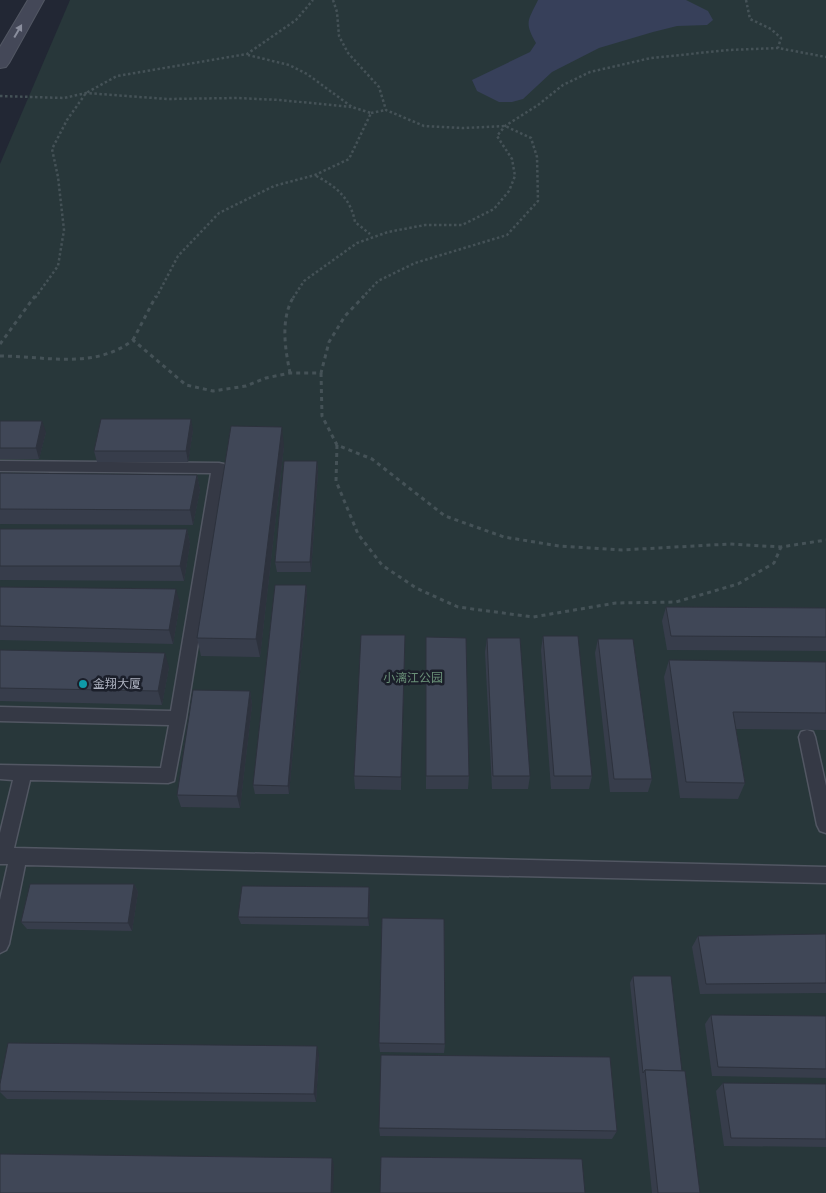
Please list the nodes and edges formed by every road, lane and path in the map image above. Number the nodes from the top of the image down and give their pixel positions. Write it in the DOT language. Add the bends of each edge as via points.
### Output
graph roads {
  1 [pos="36,0"];
  2 [pos="313,0"];
  3 [pos="333,0"];
  4 [pos="746,0"];
  5 [pos="778,48"];
  6 [pos="247,54"];
  7 [pos="826,57"];
  8 [pos="0,63"];
  9 [pos="86,93"];
  10 [pos="0,96"];
  11 [pos="352,107"];
  12 [pos="386,110"];
  13 [pos="371,113"];
  14 [pos="504,126"];
  15 [pos="315,176"];
  16 [pos="370,234"];
  17 [pos="133,340"];
  18 [pos="0,344"];
  19 [pos="0,356"];
  20 [pos="290,373"];
  21 [pos="321,373"];
  22 [pos="336,445"];
  23 [pos="0,466"];
  24 [pos="826,540"];
  25 [pos="781,547"];
  26 [pos="0,714"];
  27 [pos="178,718"];
  28 [pos="808,736"];
  29 [pos="0,772"];
  30 [pos="23,773"];
  31 [pos="826,825"];
  32 [pos="7,856"];
  33 [pos="826,875"];
  34 [pos="0,944"];
  8 -- 1 [label="street, one-way"];
  2 -- 6 [label="path" via="296,20"];
  3 -- 12 [label="path" via="338,36 348,53 380,87"];
  4 -- 5 [label="path" via="750,19 781,38"];
  5 -- 7 [label="path"];
  5 -- 14 [label="path" via="651,58 590,72 563,85"];
  6 -- 9 [label="path" via="117,76"];
  6 -- 11 [label="path" via="289,65 307,74"];
  9 -- 10 [label="path" via="64,98"];
  9 -- 11 [label="path" via="167,99 272,100"];
  9 -- 18 [label="path" via="66,120 52,149 64,230 58,266"];
  11 -- 13 [label="path"];
  12 -- 13 [label="path"];
  12 -- 14 [label="path" via="424,126"];
  13 -- 15 [label="path" via="349,159"];
  14 -- 20 [label="path" via="497,136 512,159 515,176 509,191 494,209 462,225 425,224 358,243 304,280 290,303 284,328"];
  14 -- 21 [label="path" via="531,138 537,157 538,201 507,235 415,263 378,281 344,316 329,342"];
  15 -- 16 [label="path" via="334,185 353,210 355,222"];
  15 -- 17 [label="path" via="274,186 219,213 178,256"];
  17 -- 19 [label="path" via="126,347 104,356 71,360"];
  17 -- 20 [label="path" via="186,385 213,391 246,386"];
  20 -- 21 [label="path"];
  21 -- 22 [label="path" via="322,416"];
  22 -- 25 [label="path" via="372,459 446,516 504,537 559,546 622,550 730,544"];
  22 -- 25 [label="path" via="336,481 358,534 382,565 416,588 458,608 533,617 616,603 676,602 738,584 774,563"];
  23 -- 27 [label="lane" via="219,468"];
  24 -- 25 [label="path"];
  26 -- 27 [label="lane"];
  27 -- 30 [label="lane" via="168,776"];
  28 -- 31 [label="lane"];
  29 -- 30 [label="lane"];
  30 -- 32 [label="lane"];
  32 -- 33 [label="lane"];
  32 -- 34 [label="lane"];
}
